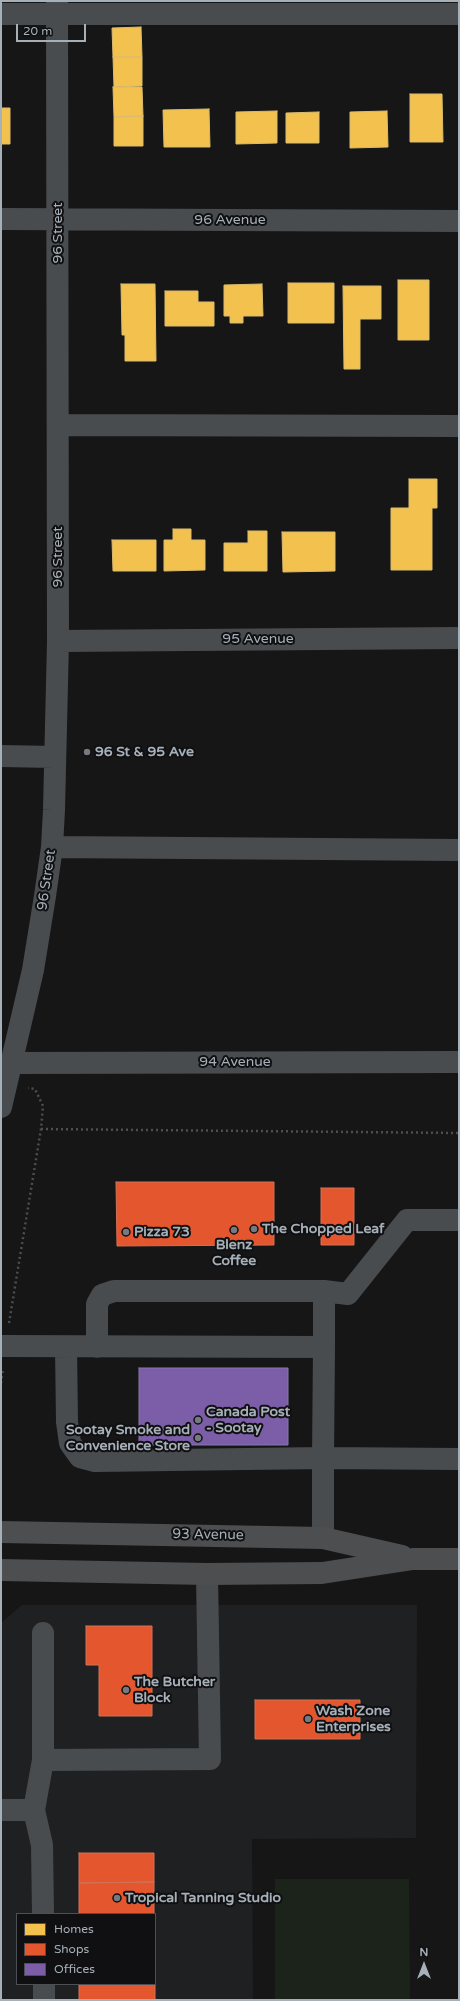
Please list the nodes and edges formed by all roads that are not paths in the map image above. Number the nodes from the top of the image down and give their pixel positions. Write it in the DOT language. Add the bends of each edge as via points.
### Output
graph roads {
  1 [pos="57,8"];
  2 [pos="1,14"];
  3 [pos="459,14"];
  4 [pos="1,219"];
  5 [pos="58,219"];
  6 [pos="459,220"];
  7 [pos="58,425"];
  8 [pos="459,426"];
  9 [pos="459,638"];
  10 [pos="58,641"];
  11 [pos="1,756"];
  12 [pos="55,757"];
  13 [pos="52,847"];
  14 [pos="459,850"];
  15 [pos="459,1062"];
  16 [pos="12,1063"];
  17 [pos="1,1107"];
  18 [pos="459,1220"];
  19 [pos="324,1291"];
  20 [pos="3,1346"];
  21 [pos="66,1347"];
  22 [pos="97,1347"];
  23 [pos="324,1347"];
  24 [pos="323,1458"];
  25 [pos="459,1458"];
  26 [pos="1,1532"];
  27 [pos="323,1538"];
  28 [pos="413,1558"];
  29 [pos="459,1559"];
  30 [pos="1,1570"];
  31 [pos="207,1574"];
  32 [pos="42,1633"];
  33 [pos="43,1760"];
  34 [pos="1,1810"];
  35 [pos="34,1810"];
  36 [pos="43,1913"];
  37 [pos="44,1985"];
  38 [pos="44,2000"];
  1 -- 2 [label="street"];
  1 -- 3 [label="street"];
  1 -- 5 [label="street, 96 Street"];
  4 -- 5 [label="street, 96 Avenue"];
  5 -- 6 [label="street, 96 Avenue"];
  5 -- 7 [label="street, 96 Street"];
  7 -- 8 [label="street"];
  7 -- 10 [label="street, 96 Street"];
  9 -- 10 [label="street, 95 Avenue"];
  10 -- 12 [label="street, 96 Street"];
  11 -- 12 [label="street"];
  12 -- 13 [label="street, 96 Street"];
  13 -- 14 [label="street"];
  13 -- 16 [label="street, 96 Street" via="33,970"];
  15 -- 16 [label="street, 94 Avenue"];
  16 -- 17 [label="street, 96 Street"];
  18 -- 19 [label="street" via="407,1220 348,1294"];
  19 -- 22 [label="street" via="114,1291 102,1294 97,1304"];
  19 -- 23 [label="street"];
  20 -- 21 [label="street"];
  21 -- 22 [label="street"];
  21 -- 24 [label="street" via="67,1422 70,1443 80,1457 95,1461"];
  22 -- 23 [label="street"];
  23 -- 24 [label="street"];
  24 -- 25 [label="street"];
  24 -- 27 [label="street"];
  26 -- 27 [label="main road, 93 Avenue"];
  27 -- 28 [label="main road, 93 Avenue"];
  28 -- 29 [label="main road, 93 Avenue"];
  28 -- 31 [label="main road, 93 Avenue" via="322,1573"];
  30 -- 31 [label="main road, 93 Avenue"];
  31 -- 33 [label="street" via="210,1759"];
  32 -- 33 [label="street"];
  33 -- 35 [label="street"];
  34 -- 35 [label="street"];
  35 -- 36 [label="street" via="42,1846"];
  37 -- 38 [label="street"];
}
